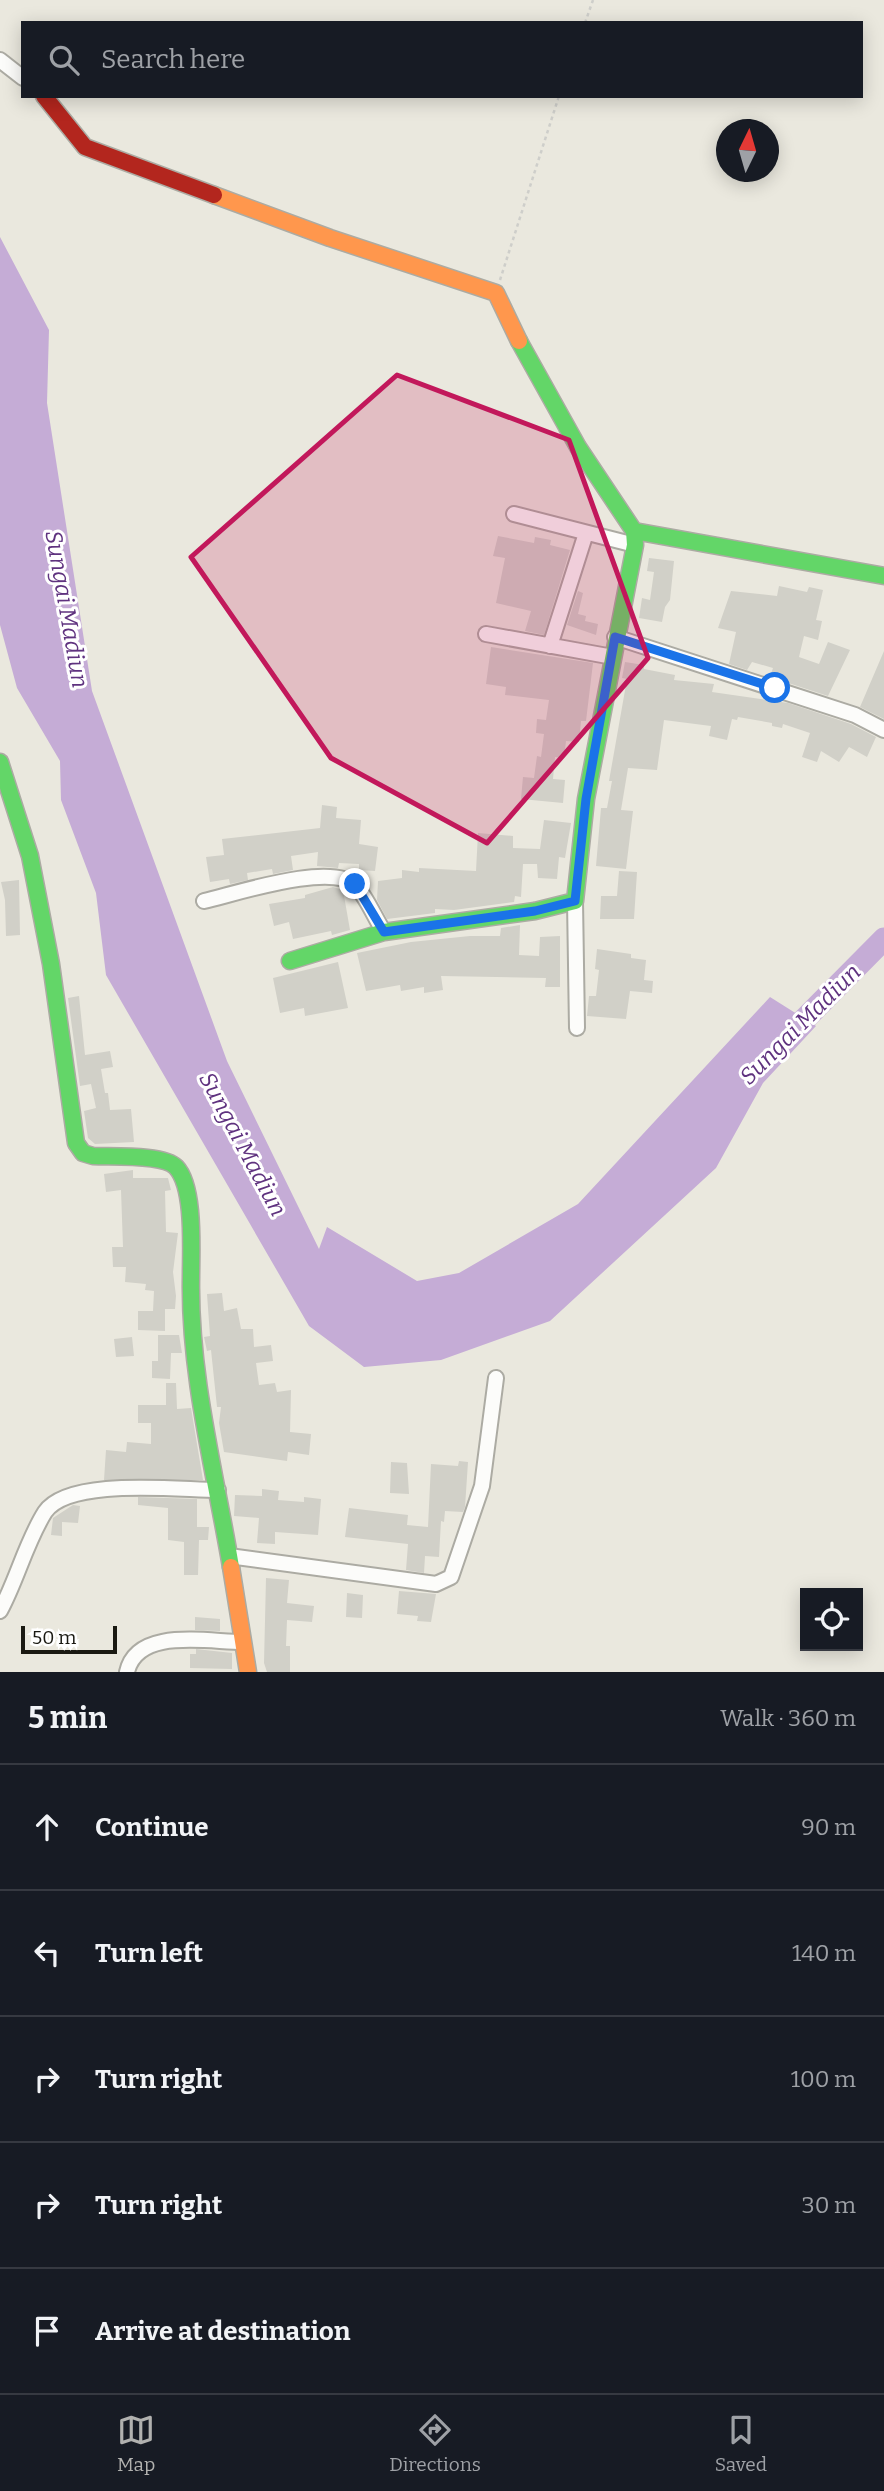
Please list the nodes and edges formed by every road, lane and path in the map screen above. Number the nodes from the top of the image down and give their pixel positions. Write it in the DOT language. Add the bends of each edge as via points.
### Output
graph roads {
  1 [pos="593,0"];
  2 [pos="586,21"];
  3 [pos="0,60"];
  4 [pos="21,76"];
  5 [pos="46,98"];
  6 [pos="558,98"];
  7 [pos="495,293"];
  8 [pos="514,514"];
  9 [pos="586,533"];
  10 [pos="635,538"];
  11 [pos="884,576"];
  12 [pos="486,634"];
  13 [pos="615,637"];
  14 [pos="550,646"];
  15 [pos="613,657"];
  16 [pos="884,730"];
  17 [pos="0,762"];
  18 [pos="204,901"];
  19 [pos="575,901"];
  20 [pos="384,932"];
  21 [pos="290,961"];
  22 [pos="577,1028"];
  23 [pos="496,1378"];
  24 [pos="218,1490"];
  25 [pos="229,1556"];
  26 [pos="0,1611"];
  27 [pos="243,1643"];
  28 [pos="127,1672"];
  29 [pos="247,1672"];
  1 -- 2 [label="path"];
  3 -- 4 [label="street"];
  5 -- 7 [label="street" via="85,147 330,238"];
  6 -- 7 [label="path"];
  7 -- 10 [label="street" via="528,360"];
  8 -- 9 [label="street"];
  9 -- 10 [label="street"];
  9 -- 14 [label="street"];
  10 -- 11 [label="street"];
  10 -- 13 [label="street"];
  12 -- 14 [label="street"];
  13 -- 15 [label="street"];
  13 -- 16 [label="street" via="855,715"];
  14 -- 15 [label="street"];
  15 -- 19 [label="street" via="586,799"];
  17 -- 24 [label="street" via="30,856 51,964 76,1143 83,1153 93,1156 166,1160 177,1167 186,1188 190,1325"];
  18 -- 20 [label="street" via="336,876 355,884"];
  19 -- 20 [label="street"];
  19 -- 22 [label="street"];
  20 -- 21 [label="street"];
  23 -- 25 [label="street" via="482,1486 447,1580 436,1584"];
  24 -- 25 [label="street"];
  24 -- 26 [label="street" via="86,1490 61,1499 44,1514"];
  25 -- 27 [label="street"];
  27 -- 28 [label="street" via="153,1642 134,1654"];
  27 -- 29 [label="street"];
}
